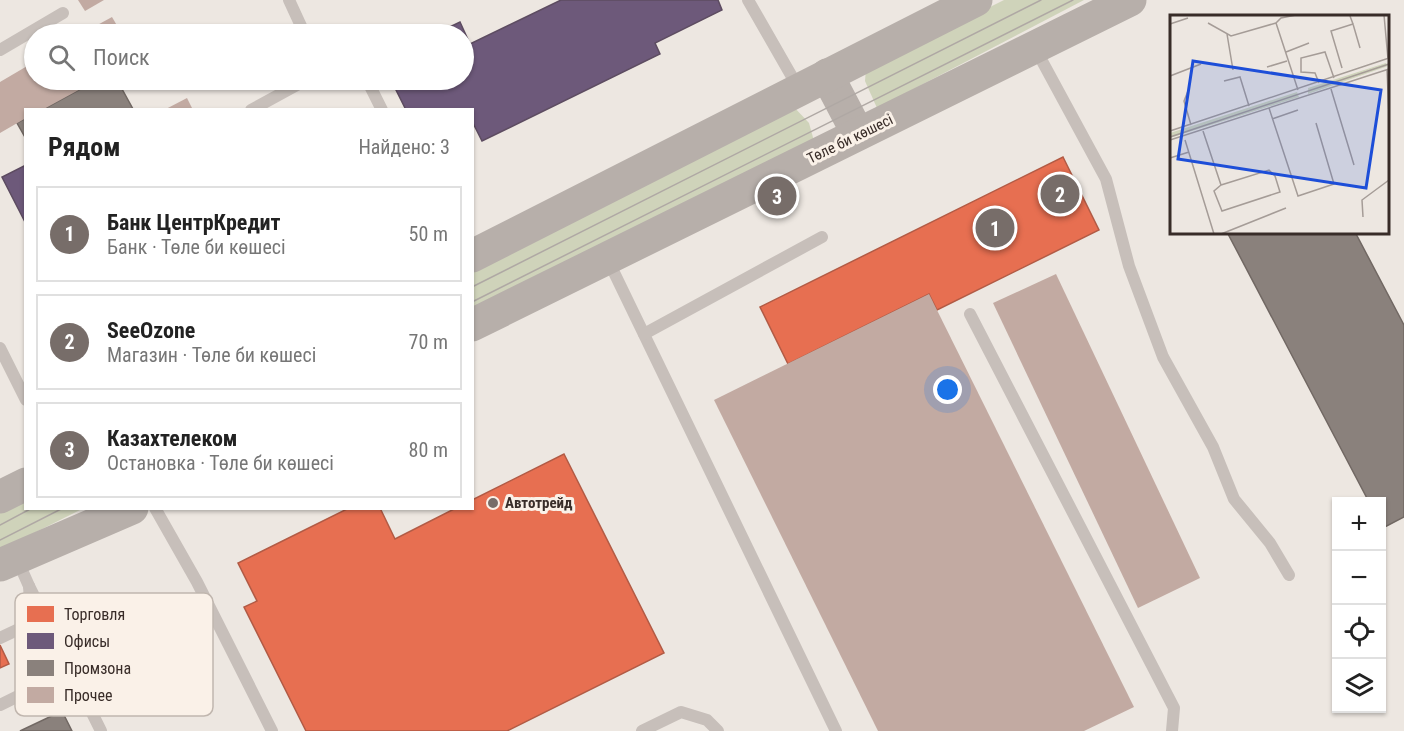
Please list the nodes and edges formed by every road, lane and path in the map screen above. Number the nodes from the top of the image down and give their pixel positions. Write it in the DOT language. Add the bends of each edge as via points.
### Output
graph roads {
  1 [pos="289,0"];
  2 [pos="748,0"];
  3 [pos="976,0"];
  4 [pos="1130,0"];
  5 [pos="63,13"];
  6 [pos="44,24"];
  7 [pos="301,24"];
  8 [pos="24,36"];
  9 [pos="1035,47"];
  10 [pos="0,50"];
  11 [pos="813,82"];
  12 [pos="288,90"];
  13 [pos="372,90"];
  14 [pos="255,108"];
  15 [pos="381,108"];
  16 [pos="858,134"];
  17 [pos="822,237"];
  18 [pos="474,255"];
  19 [pos="608,259"];
  20 [pos="969,314"];
  21 [pos="474,324"];
  22 [pos="644,334"];
  23 [pos="0,348"];
  24 [pos="24,396"];
  25 [pos="24,485"];
  26 [pos="0,497"];
  27 [pos="128,510"];
  28 [pos="156,510"];
  29 [pos="15,570"];
  30 [pos="1289,574"];
  31 [pos="23,593"];
  32 [pos="28,593"];
  33 [pos="203,593"];
  34 [pos="213,614"];
  35 [pos="15,631"];
  36 [pos="0,639"];
  37 [pos="15,698"];
  38 [pos="0,705"];
  39 [pos="94,716"];
  40 [pos="101,731"];
  41 [pos="272,731"];
  42 [pos="642,731"];
  43 [pos="718,731"];
  44 [pos="836,731"];
  45 [pos="1172,731"];
  1 -- 7 [label="lane"];
  2 -- 11 [label="lane"];
  3 -- 11 [label="main road" via="939,13"];
  4 -- 9 [label="main road, Төле би көшесі"];
  5 -- 6 [label="lane"];
  8 -- 10 [label="lane"];
  9 -- 16 [label="main road, Төле би көшесі"];
  9 -- 30 [label="lane" via="1106,179 1129,266 1163,357 1213,447 1234,499 1270,543"];
  11 -- 16 [label="main road"];
  11 -- 18 [label="main road"];
  12 -- 14 [label="lane"];
  13 -- 15 [label="lane"];
  16 -- 19 [label="main road, Төле би көшесі"];
  17 -- 22 [label="lane"];
  19 -- 21 [label="main road, Төле би көшесі"];
  19 -- 22 [label="lane"];
  20 -- 45 [label="lane" via="1174,708"];
  22 -- 44 [label="lane"];
  23 -- 24 [label="lane"];
  25 -- 26 [label="main road"];
  27 -- 29 [label="main road"];
  28 -- 33 [label="lane"];
  29 -- 31 [label="lane"];
  29 -- 32 [label="lane"];
  34 -- 41 [label="lane"];
  35 -- 36 [label="lane"];
  37 -- 38 [label="lane"];
  39 -- 40 [label="lane"];
  42 -- 43 [label="lane" via="681,712 706,720"];
}
